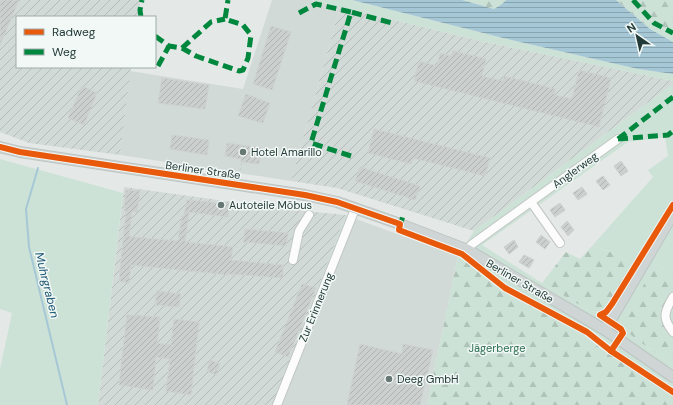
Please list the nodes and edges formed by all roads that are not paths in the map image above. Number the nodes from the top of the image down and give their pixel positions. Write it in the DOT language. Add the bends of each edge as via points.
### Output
graph roads {
  1 [pos="618,139"];
  2 [pos="0,147"];
  3 [pos="531,202"];
  4 [pos="355,209"];
  5 [pos="673,214"];
  6 [pos="309,215"];
  7 [pos="560,243"];
  8 [pos="468,250"];
  9 [pos="293,260"];
  10 [pos="673,297"];
  11 [pos="604,330"];
  12 [pos="673,332"];
  13 [pos="673,377"];
  14 [pos="277,405"];
  1 -- 3 [label="street, Anglerweg"];
  2 -- 4 [label="main road, Berliner Straße" via="306,195"];
  3 -- 7 [label="street"];
  3 -- 8 [label="street, Anglerweg" via="471,245"];
  4 -- 8 [label="main road, Berliner Straße"];
  4 -- 14 [label="street, Zur Erinnerung"];
  5 -- 11 [label="main road"];
  6 -- 9 [label="street" via="300,231"];
  8 -- 11 [label="main road, Berliner Straße"];
  10 -- 12 [label="street" via="665,310 666,323"];
  11 -- 13 [label="main road, Berliner Straße"];
}
